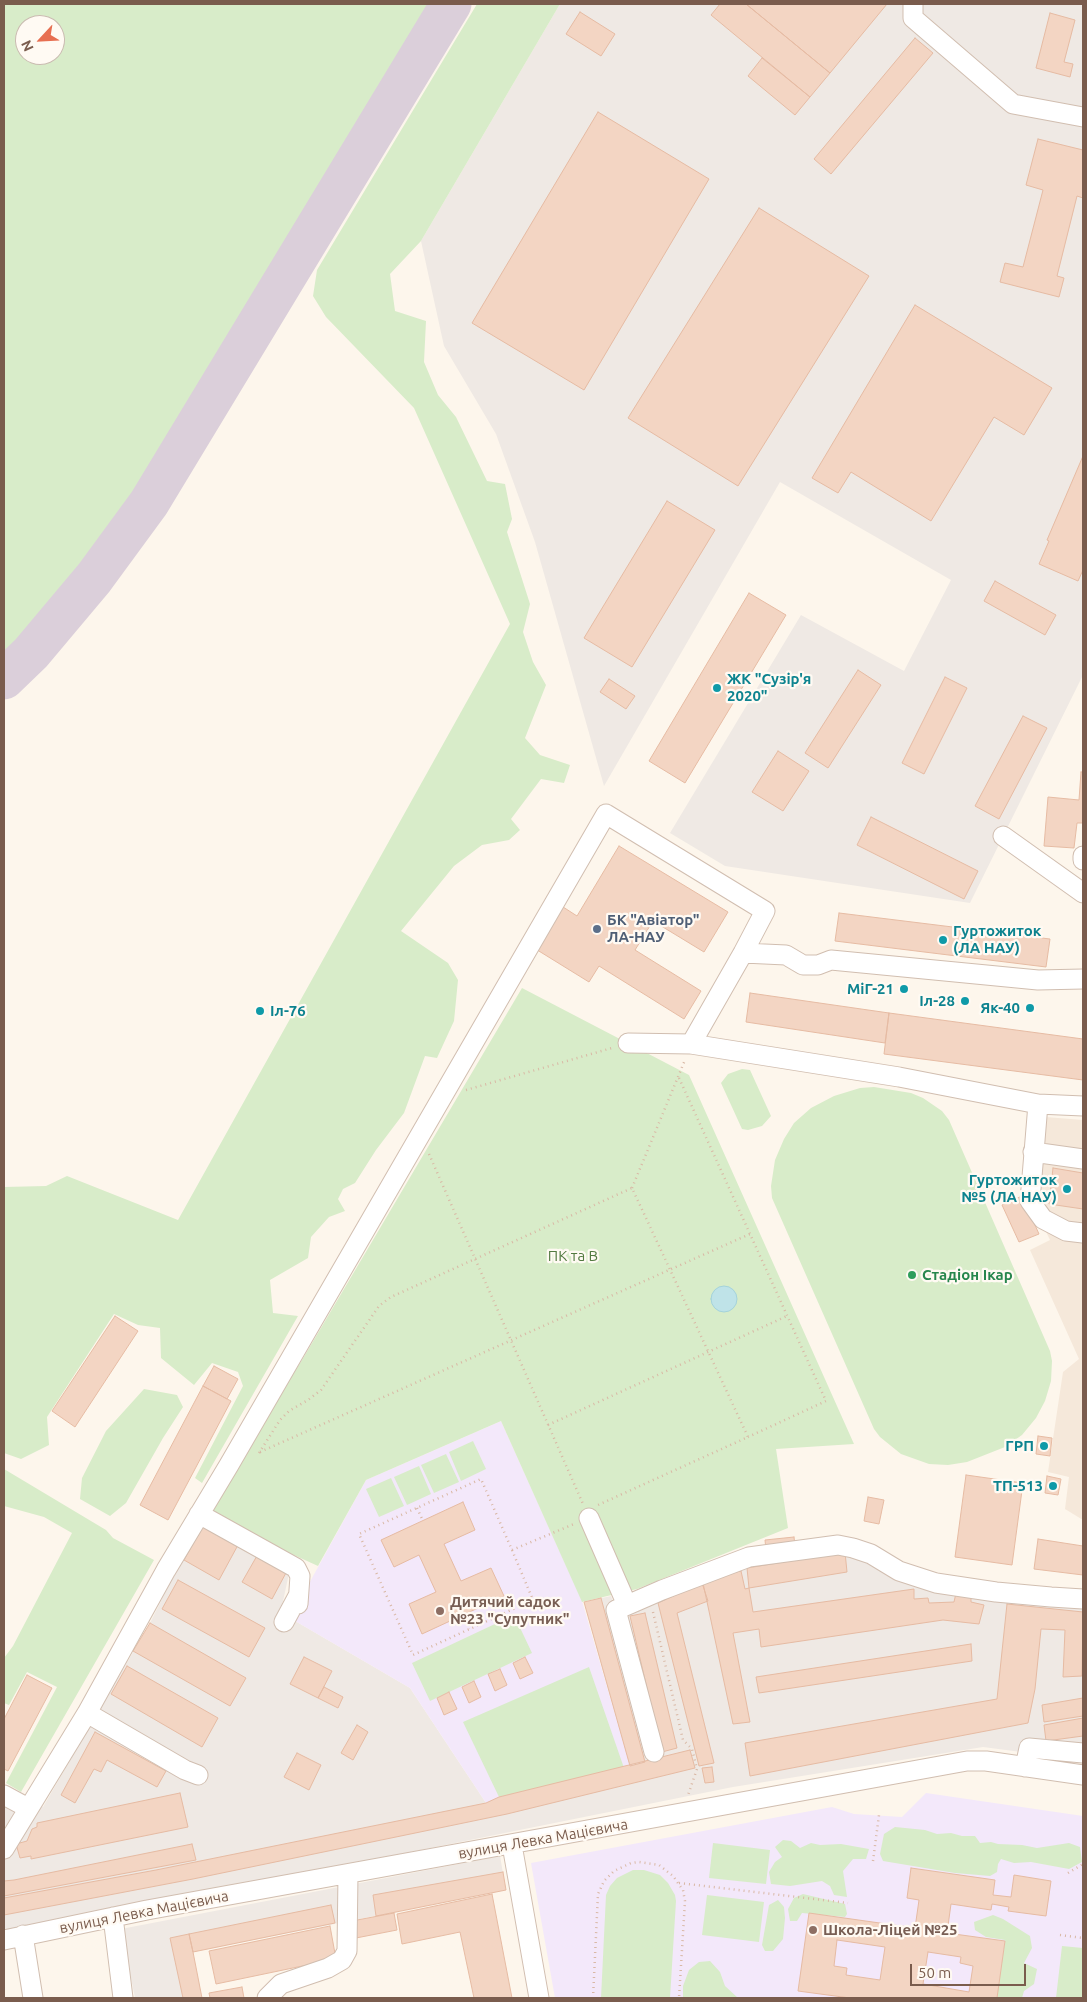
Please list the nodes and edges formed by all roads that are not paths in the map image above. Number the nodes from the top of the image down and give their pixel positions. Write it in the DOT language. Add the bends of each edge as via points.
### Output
graph roads {
  1 [pos="913,4"];
  2 [pos="1083,117"];
  3 [pos="1003,836"];
  4 [pos="1083,893"];
  5 [pos="743,953"];
  6 [pos="1083,979"];
  7 [pos="628,1043"];
  8 [pos="691,1044"];
  9 [pos="1038,1104"];
  10 [pos="1083,1106"];
  11 [pos="1033,1152"];
  12 [pos="1083,1159"];
  13 [pos="1083,1233"];
  14 [pos="199,1514"];
  15 [pos="587,1514"];
  16 [pos="1083,1598"];
  17 [pos="627,1604"];
  18 [pos="284,1622"];
  19 [pos="87,1713"];
  20 [pos="654,1752"];
  21 [pos="1083,1753"];
  22 [pos="1025,1767"];
  23 [pos="198,1775"];
  24 [pos="1083,1775"];
  25 [pos="4,1795"];
  26 [pos="28,1808"];
  27 [pos="512,1845"];
  28 [pos="4,1849"];
  29 [pos="348,1874"];
  30 [pos="113,1917"];
  31 [pos="23,1936"];
  32 [pos="4,1940"];
  33 [pos="32,1998"];
  34 [pos="124,1998"];
  35 [pos="267,1998"];
  36 [pos="539,1998"];
  1 -- 2 [label="street" via="913,18 1013,104"];
  3 -- 4 [label="street"];
  5 -- 6 [label="street" via="786,955 803,966 831,960 1038,980"];
  5 -- 8 [label="street"];
  5 -- 14 [label="street" via="765,911 606,814"];
  7 -- 8 [label="street"];
  8 -- 9 [label="street" via="899,1077"];
  9 -- 10 [label="street"];
  9 -- 11 [label="street"];
  11 -- 12 [label="street"];
  11 -- 13 [label="street" via="1030,1201 1043,1219 1066,1231"];
  14 -- 18 [label="street" via="296,1568 300,1576 298,1600"];
  14 -- 19 [label="street"];
  15 -- 17 [label="street"];
  16 -- 17 [label="street" via="1051,1598 936,1583 899,1571 871,1554 838,1545 749,1557"];
  17 -- 20 [label="street" via="616,1610"];
  19 -- 23 [label="street"];
  19 -- 26 [label="street"];
  21 -- 22 [label="street" via="1029,1748"];
  22 -- 24 [label="street, вулиця Левка Мацієвича"];
  22 -- 27 [label="street, вулиця Левка Мацієвича" via="967,1761"];
  25 -- 26 [label="street"];
  26 -- 28 [label="street"];
  27 -- 29 [label="street, вулиця Левка Мацієвича"];
  27 -- 36 [label="street"];
  29 -- 30 [label="street, вулиця Левка Мацієвича"];
  29 -- 35 [label="street" via="347,1951 342,1960 281,1984"];
  30 -- 31 [label="street, вулиця Левка Мацієвича"];
  30 -- 34 [label="street"];
  31 -- 32 [label="street, вулиця Левка Мацієвича"];
  31 -- 33 [label="street"];
}
